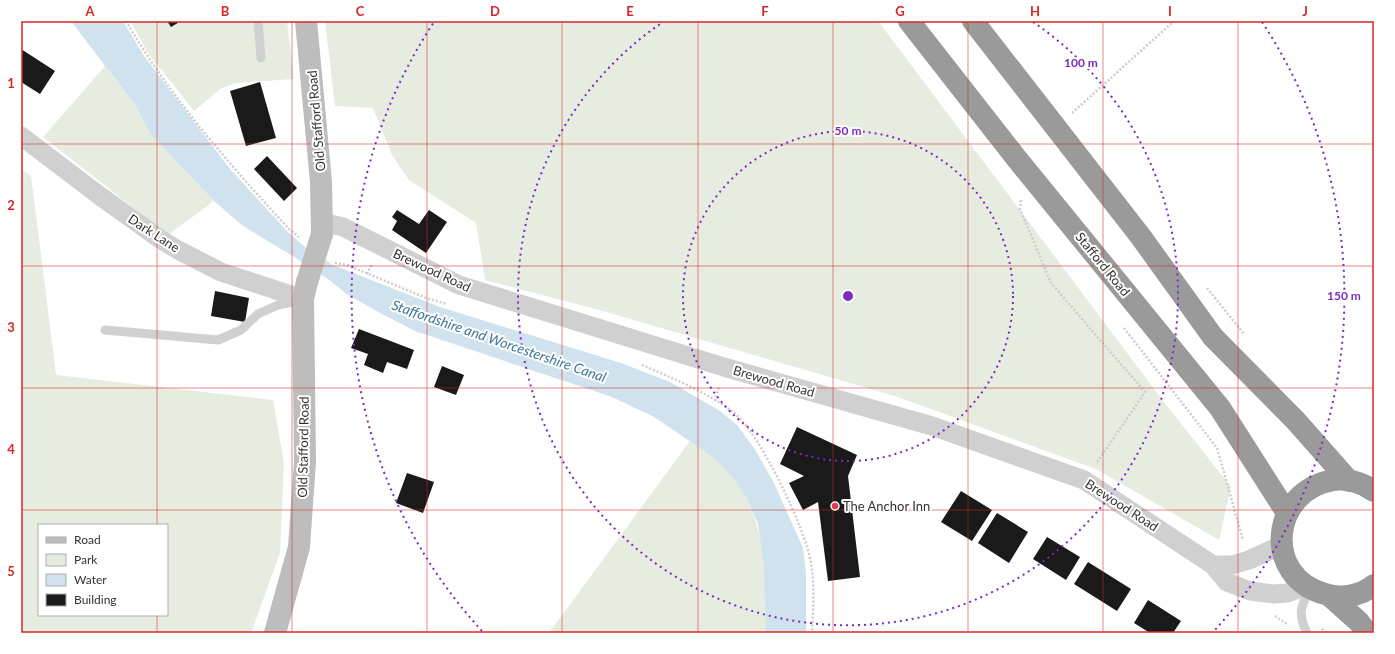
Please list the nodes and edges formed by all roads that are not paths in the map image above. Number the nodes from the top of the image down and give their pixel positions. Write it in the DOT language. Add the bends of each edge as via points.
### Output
graph roads {
  1 [pos="258,21"];
  2 [pos="306,21"];
  3 [pos="909,21"];
  4 [pos="973,21"];
  5 [pos="261,58"];
  6 [pos="21,136"];
  7 [pos="322,228"];
  8 [pos="305,291"];
  9 [pos="106,330"];
  10 [pos="1349,481"];
  11 [pos="1374,491"];
  12 [pos="1287,513"];
  13 [pos="1282,546"];
  14 [pos="1213,565"];
  15 [pos="1374,585"];
  16 [pos="1316,590"];
  17 [pos="1305,630"];
  18 [pos="275,633"];
  19 [pos="1367,633"];
  1 -- 5 [label="lane"];
  2 -- 7 [label="street, Old Stafford Road" via="321,182"];
  3 -- 12 [label="highway, Stafford Road" via="1017,159 1220,408"];
  4 -- 10 [label="highway" via="1141,237 1213,337 1296,421"];
  6 -- 8 [label="street, Dark Lane" via="166,243 221,272"];
  7 -- 8 [label="street, Old Stafford Road, bridge"];
  7 -- 14 [label="street, Brewood Road" via="343,227 459,285 724,367 932,426 1084,480"];
  8 -- 9 [label="lane" via="258,314 241,330 218,340"];
  8 -- 18 [label="street, Old Stafford Road" via="305,460 299,547"];
  10 -- 11 [label="highway" via="1362,484"];
  10 -- 12 [label="highway" via="1338,480 1314,486 1302,494"];
  12 -- 13 [label="highway" via="1282,527"];
  13 -- 14 [label="street" via="1232,566"];
  13 -- 16 [label="highway" via="1289,567"];
  14 -- 16 [label="street, Brewood Road" via="1227,582 1250,591 1274,594"];
  15 -- 16 [label="highway" via="1359,593 1344,596"];
  16 -- 17 [label="lane" via="1300,608"];
  16 -- 19 [label="highway" via="1359,622"];
}
